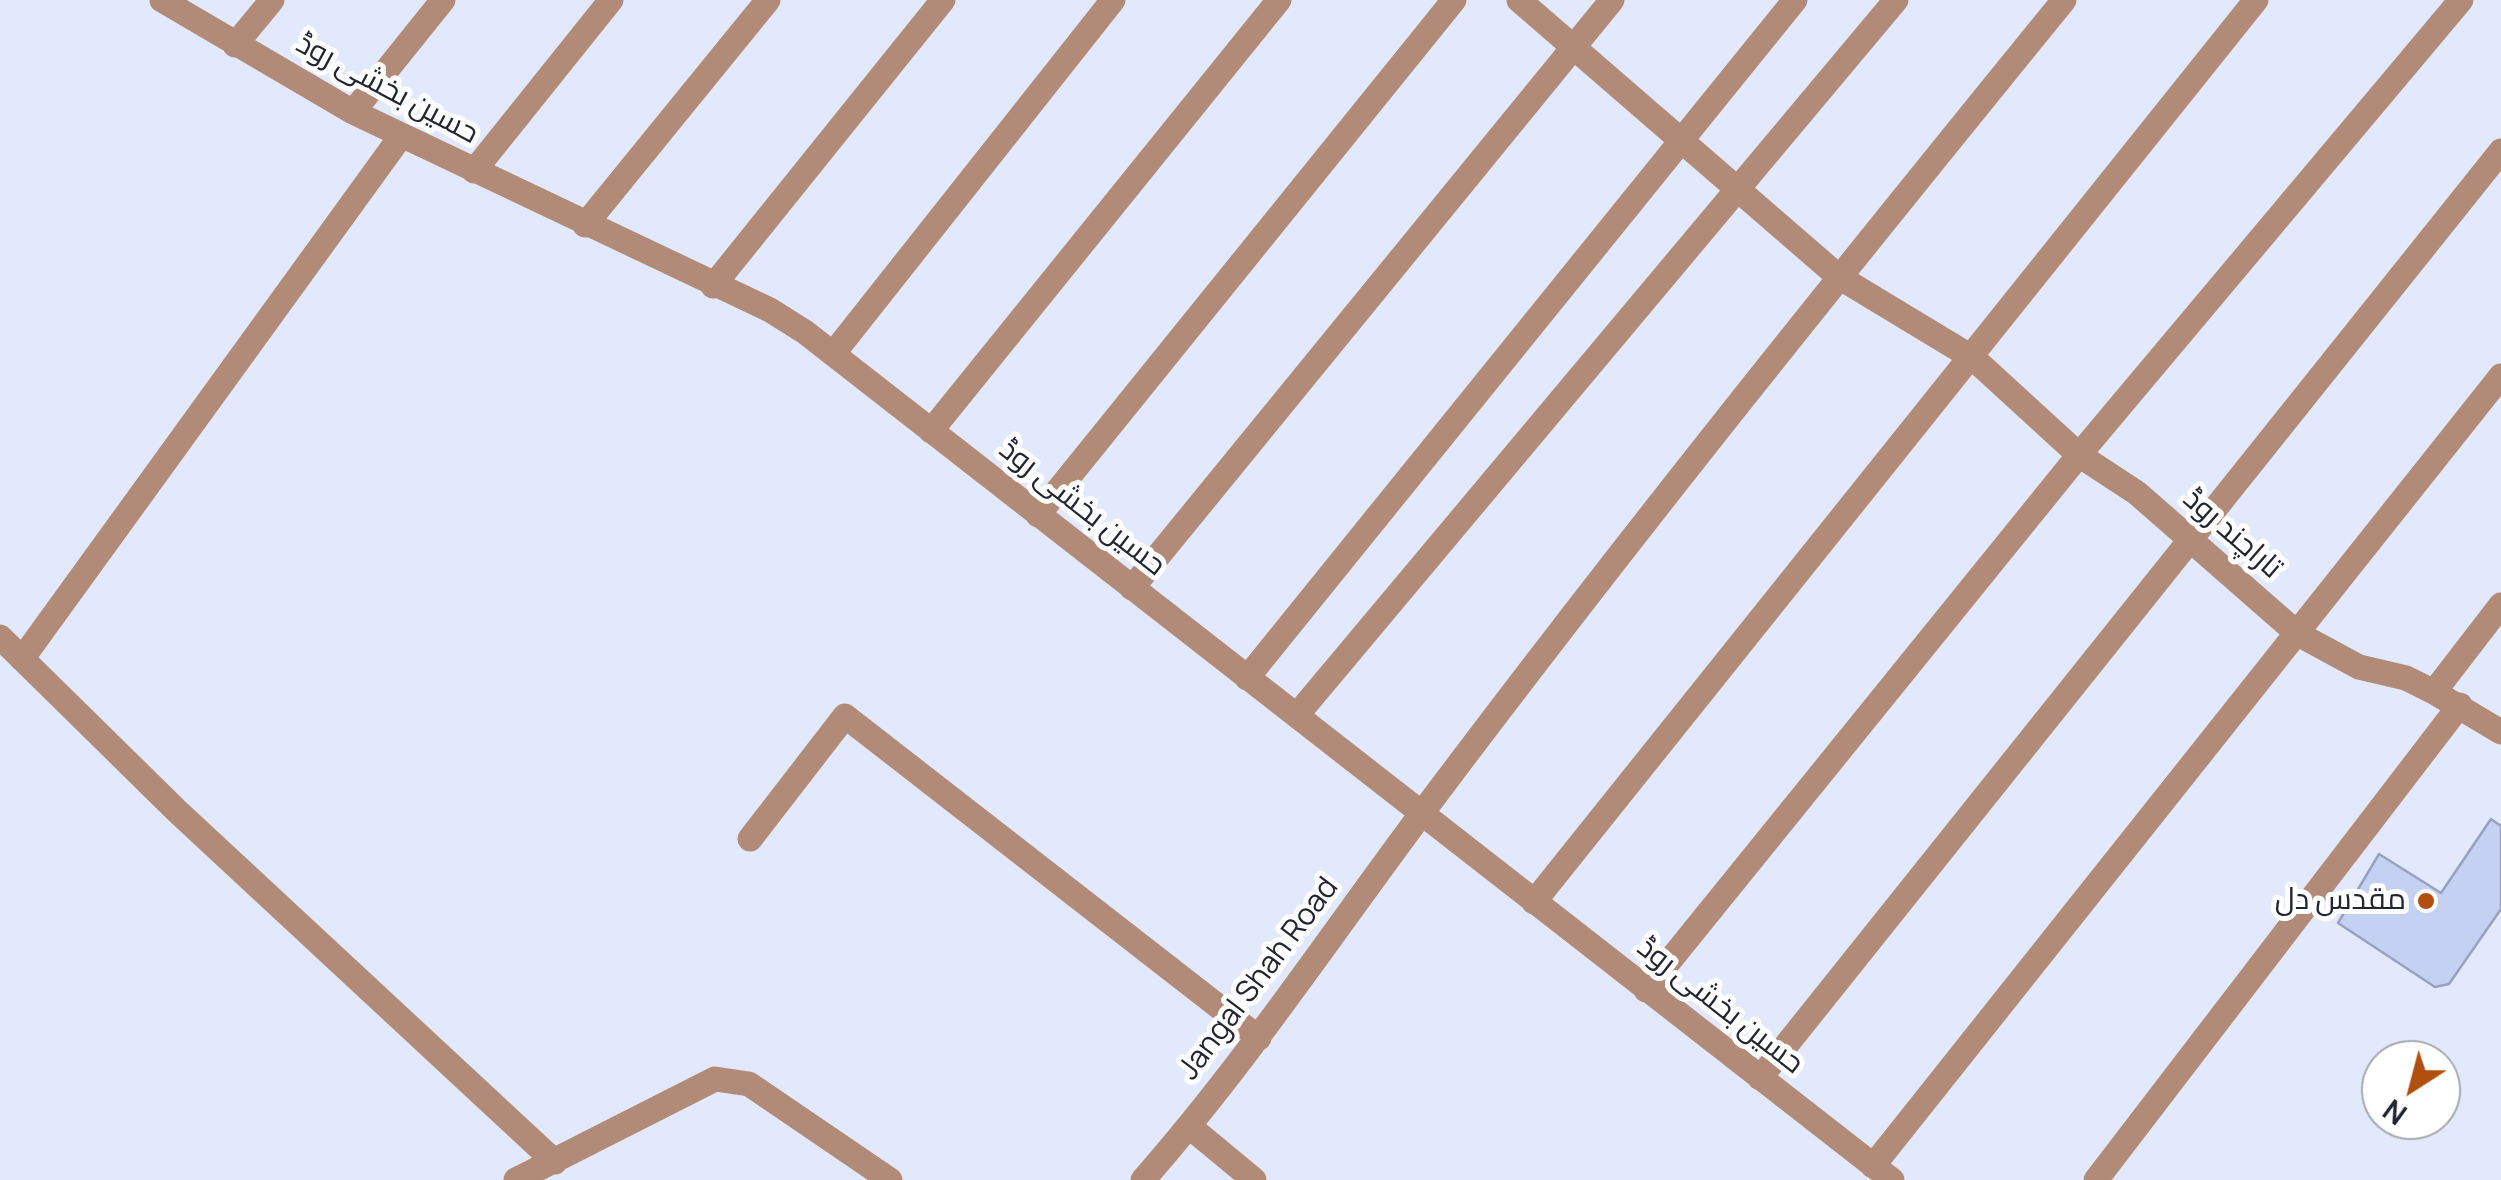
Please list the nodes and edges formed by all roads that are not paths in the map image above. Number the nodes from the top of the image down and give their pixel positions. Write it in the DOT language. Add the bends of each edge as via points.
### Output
graph roads {
  1 [pos="162,0"];
  2 [pos="272,0"];
  3 [pos="443,0"];
  4 [pos="611,0"];
  5 [pos="768,0"];
  6 [pos="943,0"];
  7 [pos="1113,0"];
  8 [pos="1279,0"];
  9 [pos="1454,0"];
  10 [pos="1518,0"];
  11 [pos="1612,0"];
  12 [pos="1795,0"];
  13 [pos="1896,0"];
  14 [pos="2064,0"];
  15 [pos="2256,0"];
  16 [pos="2462,0"];
  17 [pos="235,45"];
  18 [pos="1575,46"];
  19 [pos="353,112"];
  20 [pos="402,136"];
  21 [pos="1681,141"];
  22 [pos="2501,151"];
  23 [pos="474,171"];
  24 [pos="1736,190"];
  25 [pos="585,226"];
  26 [pos="1838,277"];
  27 [pos="713,286"];
  28 [pos="833,354"];
  29 [pos="1973,358"];
  30 [pos="2501,376"];
  31 [pos="931,431"];
  32 [pos="2078,455"];
  33 [pos="1038,515"];
  34 [pos="2188,538"];
  35 [pos="1132,588"];
  36 [pos="2501,605"];
  37 [pos="2298,634"];
  38 [pos="0,637"];
  39 [pos="22,658"];
  40 [pos="1247,678"];
  41 [pos="2434,692"];
  42 [pos="2460,705"];
  43 [pos="1297,714"];
  44 [pos="2501,732"];
  45 [pos="1422,813"];
  46 [pos="750,839"];
  47 [pos="1534,902"];
  48 [pos="1646,990"];
  49 [pos="1258,1038"];
  50 [pos="1760,1078"];
  51 [pos="1190,1127"];
  52 [pos="555,1162"];
  53 [pos="1882,1173"];
  54 [pos="516,1180"];
  55 [pos="890,1180"];
  56 [pos="1143,1180"];
  57 [pos="1254,1180"];
  58 [pos="2096,1180"];
  1 -- 17 [label="street, حسین بخشی روڈ"];
  2 -- 17 [label="street"];
  3 -- 19 [label="street"];
  4 -- 23 [label="street"];
  5 -- 25 [label="street"];
  6 -- 27 [label="street"];
  7 -- 28 [label="street"];
  8 -- 31 [label="street"];
  9 -- 33 [label="street"];
  10 -- 18 [label="street, تاراچند روڈ"];
  11 -- 18 [label="street"];
  12 -- 21 [label="street"];
  13 -- 24 [label="street"];
  14 -- 26 [label="street, Jangal Shah Road"];
  15 -- 29 [label="street"];
  16 -- 32 [label="street"];
  17 -- 19 [label="street, حسین بخشی روڈ"];
  18 -- 21 [label="street, تاراچند روڈ"];
  18 -- 35 [label="street"];
  19 -- 20 [label="street, حسین بخشی روڈ"];
  20 -- 23 [label="street, حسین بخشی روڈ"];
  20 -- 39 [label="street"];
  21 -- 24 [label="street, تاراچند روڈ"];
  21 -- 40 [label="street"];
  22 -- 34 [label="street"];
  23 -- 25 [label="street, حسین بخشی روڈ"];
  24 -- 26 [label="street, تاراچند روڈ"];
  24 -- 43 [label="street"];
  25 -- 27 [label="street, حسین بخشی روڈ"];
  26 -- 29 [label="street, تاراچند روڈ"];
  26 -- 45 [label="street, Jangal Shah Road"];
  27 -- 28 [label="street, حسین بخشی روڈ" via="770,310"];
  28 -- 31 [label="street, حسین بخشی روڈ"];
  29 -- 32 [label="street, تاراچند روڈ"];
  29 -- 47 [label="street"];
  30 -- 37 [label="street"];
  31 -- 33 [label="street, حسین بخشی روڈ"];
  32 -- 34 [label="street, تاراچند روڈ" via="2137,493"];
  32 -- 48 [label="street"];
  33 -- 35 [label="street, حسین بخشی روڈ"];
  34 -- 37 [label="street, تاراچند روڈ"];
  34 -- 50 [label="street"];
  35 -- 40 [label="street, حسین بخشی روڈ"];
  36 -- 41 [label="street"];
  37 -- 41 [label="street, تاراچند روڈ" via="2358,667"];
  37 -- 53 [label="street"];
  38 -- 39 [label="street"];
  39 -- 52 [label="street"];
  40 -- 43 [label="street, حسین بخشی روڈ"];
  41 -- 42 [label="street, تاراچند روڈ"];
  42 -- 44 [label="street, تاراچند روڈ"];
  42 -- 58 [label="street"];
  43 -- 45 [label="street, حسین بخشی روڈ"];
  45 -- 47 [label="street, حسین بخشی روڈ"];
  45 -- 49 [label="street, Jangal Shah Road"];
  46 -- 49 [label="street" via="845,716"];
  47 -- 48 [label="street, حسین بخشی روڈ"];
  48 -- 50 [label="street, حسین بخشی روڈ"];
  49 -- 51 [label="street, Jangal Shah Road"];
  50 -- 53 [label="street, حسین بخشی روڈ"];
  51 -- 56 [label="street, Jangal Shah Road"];
  51 -- 57 [label="street"];
  52 -- 54 [label="street"];
  52 -- 55 [label="street" via="715,1079 749,1084 774,1098"];
}
